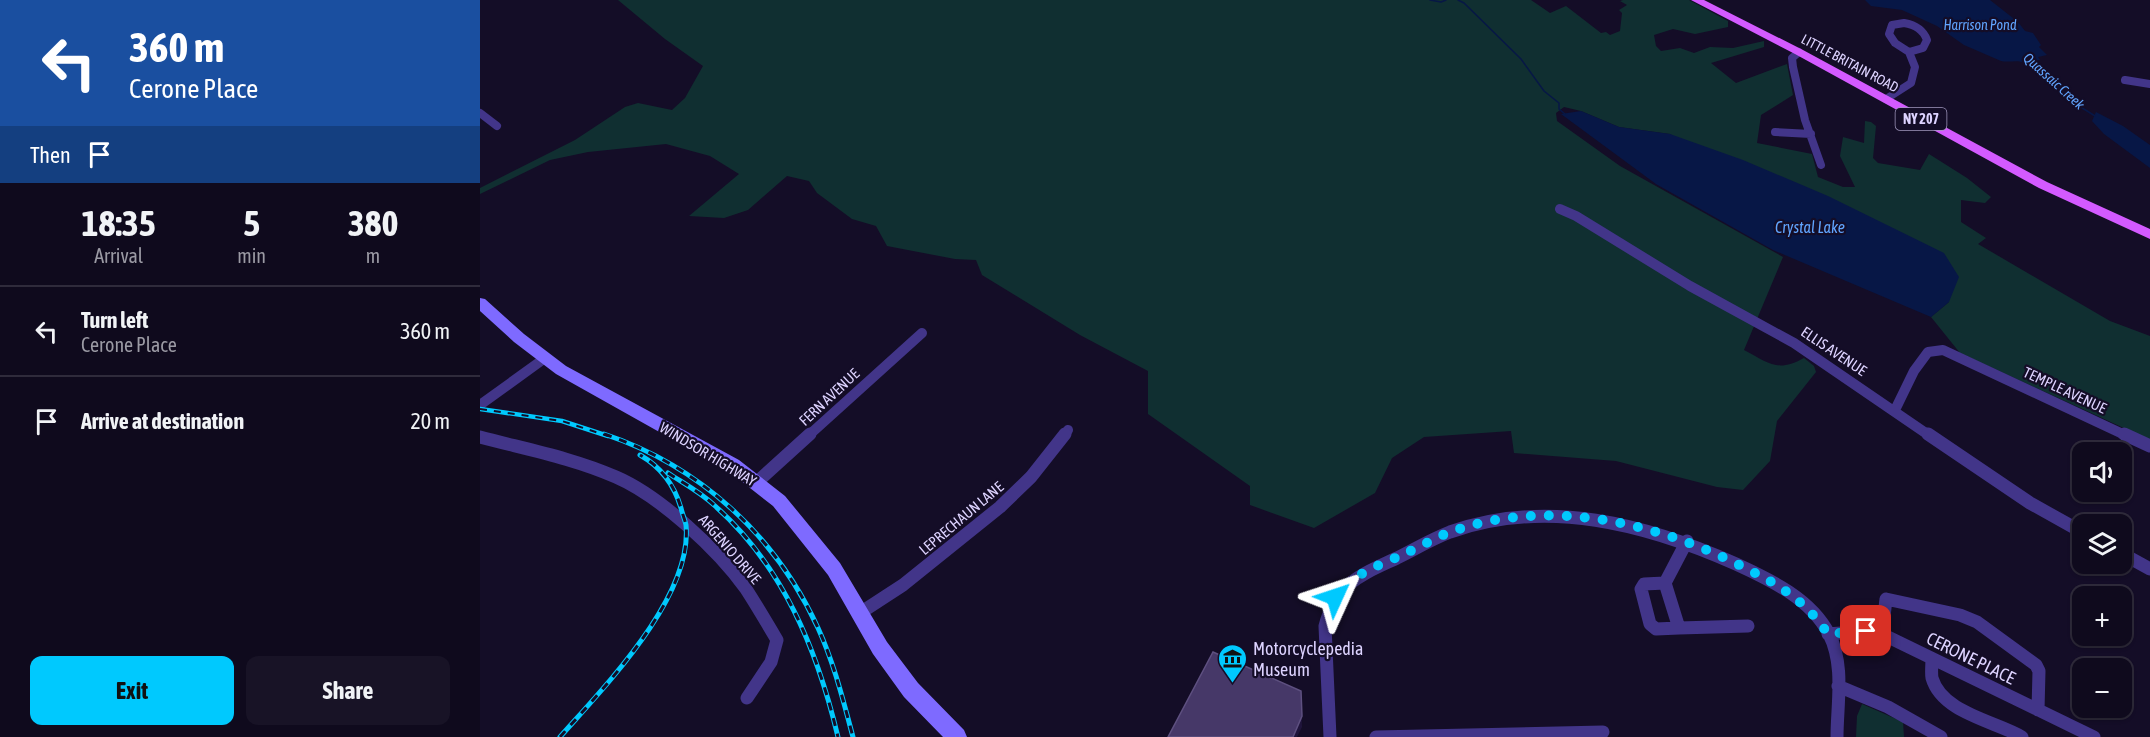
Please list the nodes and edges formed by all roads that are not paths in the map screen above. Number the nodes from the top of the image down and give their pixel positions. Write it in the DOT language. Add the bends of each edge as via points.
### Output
graph roads {
  1 [pos="1696,0"];
  2 [pos="1799,52"];
  3 [pos="1909,52"];
  4 [pos="2125,80"];
  5 [pos="2150,84"];
  6 [pos="1886,99"];
  7 [pos="480,113"];
  8 [pos="497,126"];
  9 [pos="1775,132"];
  10 [pos="1811,134"];
  11 [pos="1821,165"];
  12 [pos="1560,209"];
  13 [pos="2149,234"];
  14 [pos="480,303"];
  15 [pos="922,333"];
  16 [pos="545,358"];
  17 [pos="480,405"];
  18 [pos="1894,410"];
  19 [pos="1068,430"];
  20 [pos="480,437"];
  21 [pos="2150,446"];
  22 [pos="757,482"];
  23 [pos="2072,526"];
  24 [pos="1687,541"];
  25 [pos="2132,560"];
  26 [pos="2150,570"];
  27 [pos="1665,583"];
  28 [pos="860,613"];
  29 [pos="1748,626"];
  30 [pos="1678,628"];
  31 [pos="1828,634"];
  32 [pos="1882,634"];
  33 [pos="1932,659"];
  34 [pos="1839,686"];
  35 [pos="747,698"];
  36 [pos="2038,710"];
  37 [pos="1603,732"];
  38 [pos="957,737"];
  39 [pos="1330,737"];
  40 [pos="1376,737"];
  41 [pos="1837,737"];
  42 [pos="1941,737"];
  43 [pos="2022,737"];
  44 [pos="2094,737"];
  1 -- 2 [label="main road, LITTLE BRITAIN ROAD / NY 207"];
  2 -- 6 [label="main road, LITTLE BRITAIN ROAD / NY 207"];
  2 -- 10 [label="street" via="1792,58 1793,67"];
  3 -- 3 [label="street" via="1891,38 1892,25 1912,24 1923,31 1925,45"];
  3 -- 6 [label="street" via="1915,67 1911,82"];
  4 -- 5 [label="street"];
  6 -- 13 [label="main road, LITTLE BRITAIN ROAD / NY 207" via="2043,185"];
  7 -- 8 [label="street"];
  9 -- 10 [label="street"];
  10 -- 11 [label="street"];
  12 -- 18 [label="street, ELLIS AVENUE" via="1794,343"];
  14 -- 16 [label="main road, WINDSOR HIGHWAY"];
  15 -- 22 [label="street, FERN AVENUE"];
  16 -- 17 [label="street"];
  16 -- 22 [label="main road, WINDSOR HIGHWAY"];
  18 -- 21 [label="street, TEMPLE AVENUE" via="1928,352 1943,350"];
  18 -- 23 [label="street, ELLIS AVENUE" via="2030,503"];
  19 -- 28 [label="street, LEPRECHAUN LANE" via="1031,477 1000,507 903,585"];
  20 -- 35 [label="street, ARGENIO DRIVE" via="617,477 686,522 745,588 777,640 773,658"];
  22 -- 28 [label="main road, WINDSOR HIGHWAY" via="778,501 834,569"];
  24 -- 27 [label="street"];
  24 -- 31 [label="street" via="1785,589 1817,618"];
  24 -- 39 [label="street" via="1589,517 1509,518 1452,532 1364,573 1339,591 1328,610 1325,626"];
  25 -- 26 [label="street"];
  27 -- 30 [label="street"];
  27 -- 30 [label="street" via="1644,584 1641,589 1650,624 1656,629"];
  28 -- 38 [label="main road, WINDSOR HIGHWAY" via="911,690"];
  29 -- 30 [label="street"];
  31 -- 32 [label="street, CERONE PLACE"];
  31 -- 34 [label="street" via="1836,651"];
  32 -- 33 [label="street, CERONE PLACE"];
  32 -- 36 [label="street" via="1886,599 1977,622 2036,666"];
  33 -- 36 [label="street, CERONE PLACE"];
  33 -- 43 [label="street" via="1933,684 1947,701"];
  34 -- 41 [label="street"];
  34 -- 42 [label="street" via="1888,706"];
  36 -- 44 [label="street, CERONE PLACE"];
  37 -- 40 [label="street"];
}
